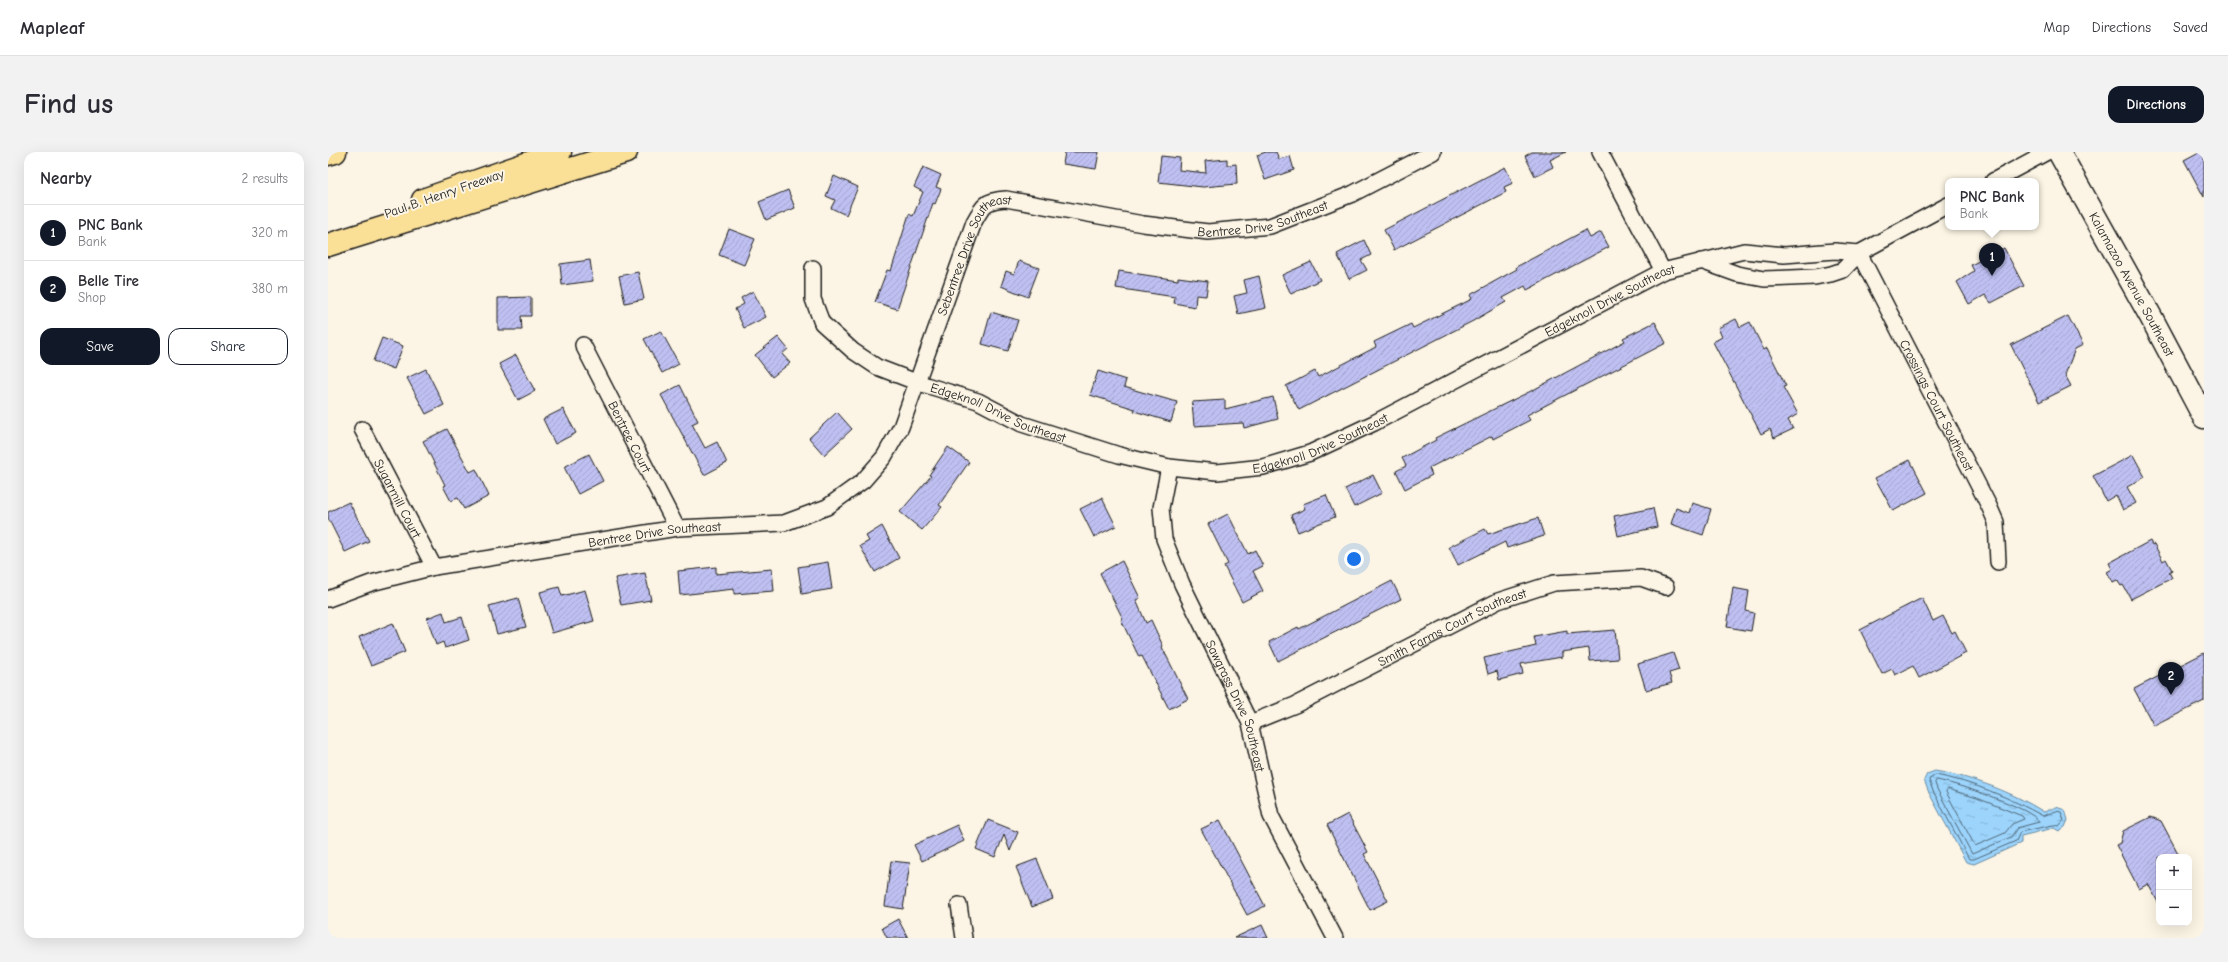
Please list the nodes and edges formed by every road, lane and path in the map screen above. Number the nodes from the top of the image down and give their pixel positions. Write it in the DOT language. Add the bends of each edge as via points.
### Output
graph roads {
  1 [pos="335,152"];
  2 [pos="560,152"];
  3 [pos="626,152"];
  4 [pos="1433,152"];
  5 [pos="1600,152"];
  6 [pos="2047,152"];
  7 [pos="2059,152"];
  8 [pos="328,154"];
  9 [pos="1999,178"];
  10 [pos="1945,207"];
  11 [pos="1081,211"];
  12 [pos="328,234"];
  13 [pos="328,246"];
  14 [pos="1859,253"];
  15 [pos="1701,261"];
  16 [pos="813,268"];
  17 [pos="1662,271"];
  18 [pos="583,345"];
  19 [pos="916,382"];
  20 [pos="2204,417"];
  21 [pos="362,429"];
  22 [pos="1169,467"];
  23 [pos="677,528"];
  24 [pos="1998,562"];
  25 [pos="434,567"];
  26 [pos="1666,587"];
  27 [pos="328,599"];
  28 [pos="1250,724"];
  29 [pos="959,905"];
  30 [pos="964,938"];
  31 [pos="1335,938"];
  1 -- 8 [label="highway"];
  2 -- 12 [label="highway, Paul B. Henry Freeway"];
  3 -- 13 [label="highway"];
  4 -- 11 [label="street, Bentree Drive Southeast" via="1352,194 1270,226 1208,232 1143,224"];
  5 -- 17 [label="street"];
  6 -- 9 [label="street"];
  7 -- 20 [label="main road, Kalamazoo Avenue Southeast"];
  10 -- 14 [label="street"];
  11 -- 19 [label="street, Sebentree Drive Southeast" via="1006,199 991,200 981,208"];
  14 -- 15 [label="street, Edgeknoll Drive Southeast" via="1835,251 1784,255 1744,251"];
  14 -- 15 [label="street" via="1843,270 1815,277 1764,279 1737,274"];
  14 -- 24 [label="street, Crossings Court Southeast" via="1989,506 1996,522"];
  15 -- 17 [label="street, Edgeknoll Drive Southeast"];
  16 -- 19 [label="street, Edgeknoll Drive Southeast" via="813,299 822,322 853,351 877,367"];
  17 -- 22 [label="street, Edgeknoll Drive Southeast" via="1374,423 1310,453 1263,467 1217,472"];
  18 -- 23 [label="street, Bentree Court"];
  19 -- 22 [label="street, Edgeknoll Drive Southeast" via="978,401 1022,424 1119,455"];
  19 -- 23 [label="street, Bentree Drive Southeast" via="901,427 884,457 863,481 828,507 784,523"];
  21 -- 25 [label="street, Sugarmill Court"];
  22 -- 28 [label="street, Sawgrass Drive Southeast" via="1162,508 1164,539 1182,584"];
  23 -- 25 [label="street, Bentree Drive Southeast"];
  25 -- 27 [label="street, Bentree Drive Southeast" via="371,583"];
  26 -- 28 [label="street, Smith Farms Court Southeast" via="1641,578 1554,584 1498,601 1295,705"];
  28 -- 31 [label="street, Sawgrass Drive Southeast" via="1271,816"];
  29 -- 30 [label="street"];
}
